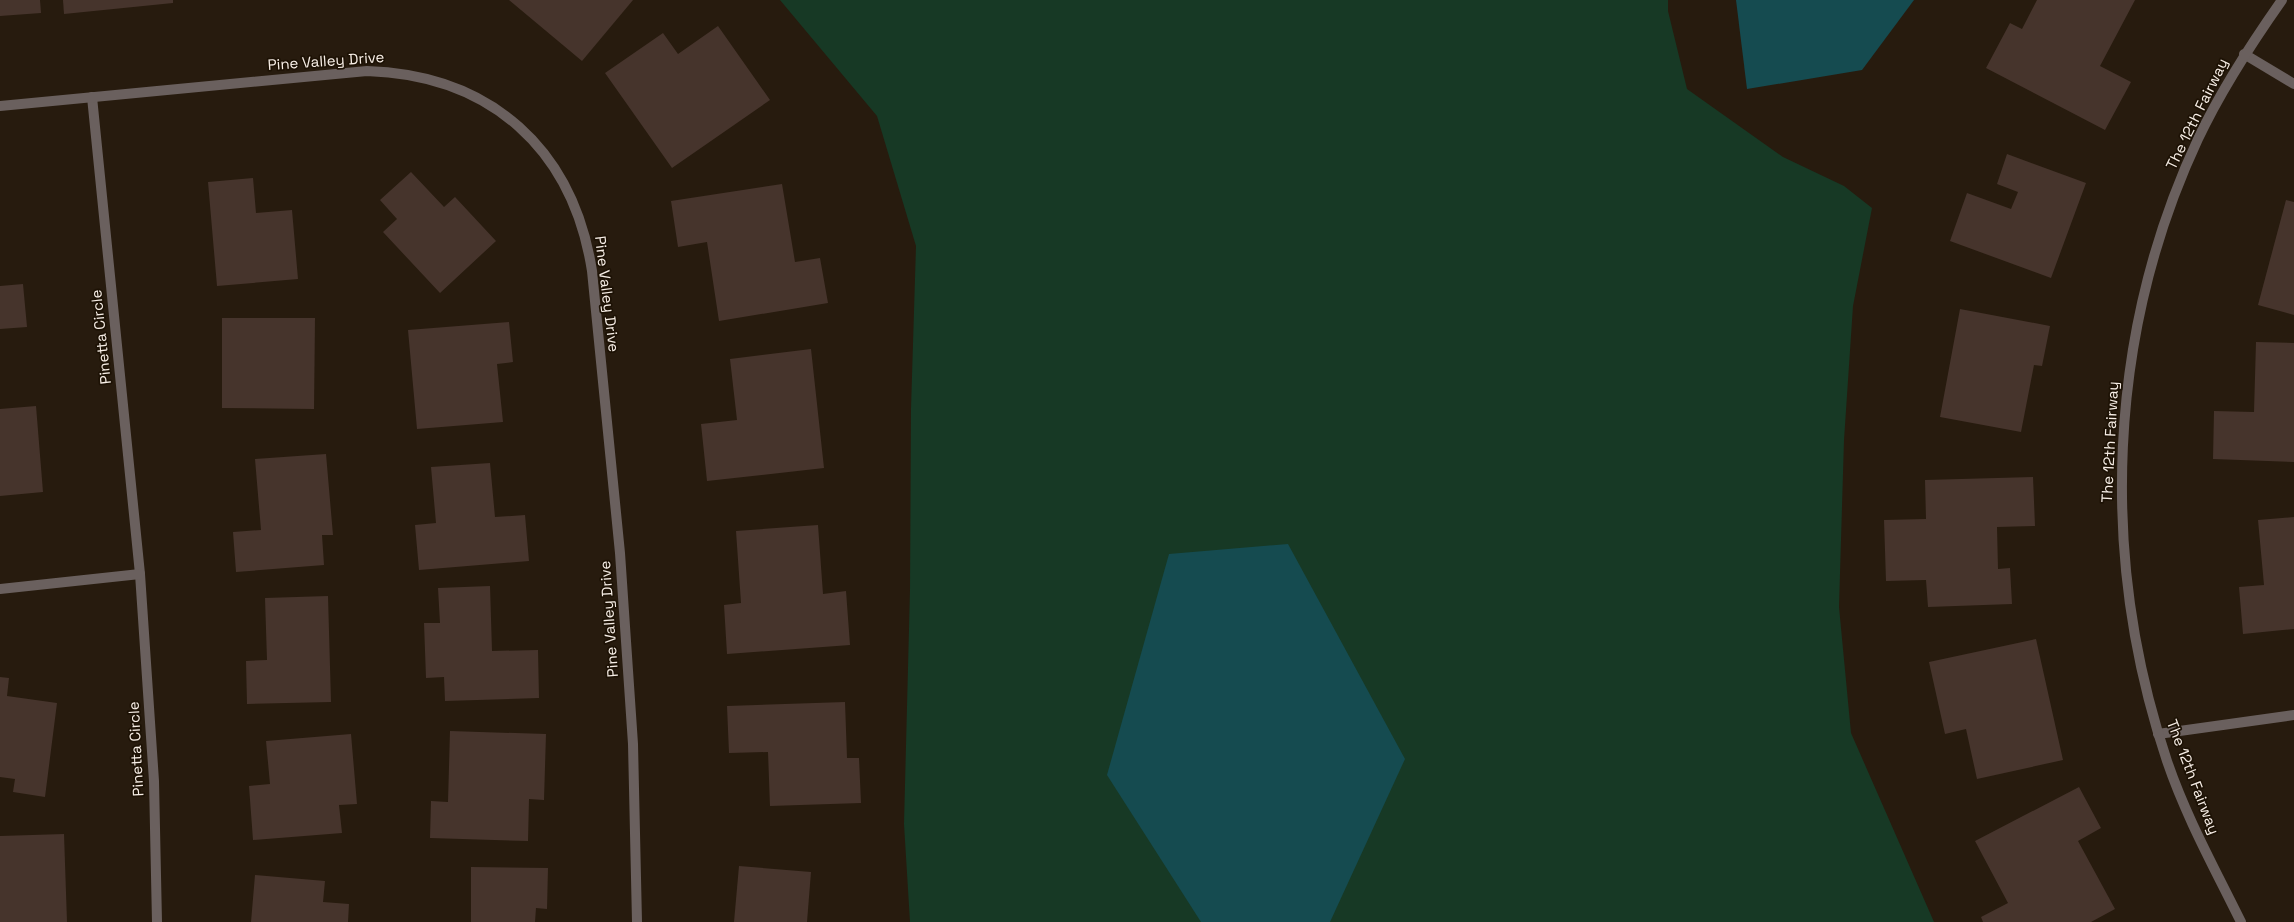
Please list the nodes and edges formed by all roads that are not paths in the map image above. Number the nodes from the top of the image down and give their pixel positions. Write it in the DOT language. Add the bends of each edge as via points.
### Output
graph roads {
  1 [pos="2282,0"];
  2 [pos="2244,54"];
  3 [pos="2294,84"];
  4 [pos="92,97"];
  5 [pos="0,106"];
  6 [pos="140,574"];
  7 [pos="0,589"];
  8 [pos="2294,715"];
  9 [pos="2158,734"];
  10 [pos="157,922"];
  11 [pos="637,922"];
  12 [pos="2241,922"];
  1 -- 2 [label="street, The 12th Fairway"];
  2 -- 3 [label="street"];
  2 -- 9 [label="street, The 12th Fairway" via="2198,138 2174,196 2145,287 2127,382 2121,477 2125,572 2140,667"];
  4 -- 5 [label="street, Pine Valley Drive"];
  4 -- 6 [label="street, Pinetta Circle"];
  4 -- 11 [label="street, Pine Valley Drive" via="367,70 422,76 473,95 497,110 519,127 555,168 580,218 588,244 592,271 620,553 632,736"];
  6 -- 7 [label="street"];
  6 -- 10 [label="street, Pinetta Circle" via="154,781"];
  8 -- 9 [label="street"];
  9 -- 12 [label="street, The 12th Fairway" via="2192,823"];
}
